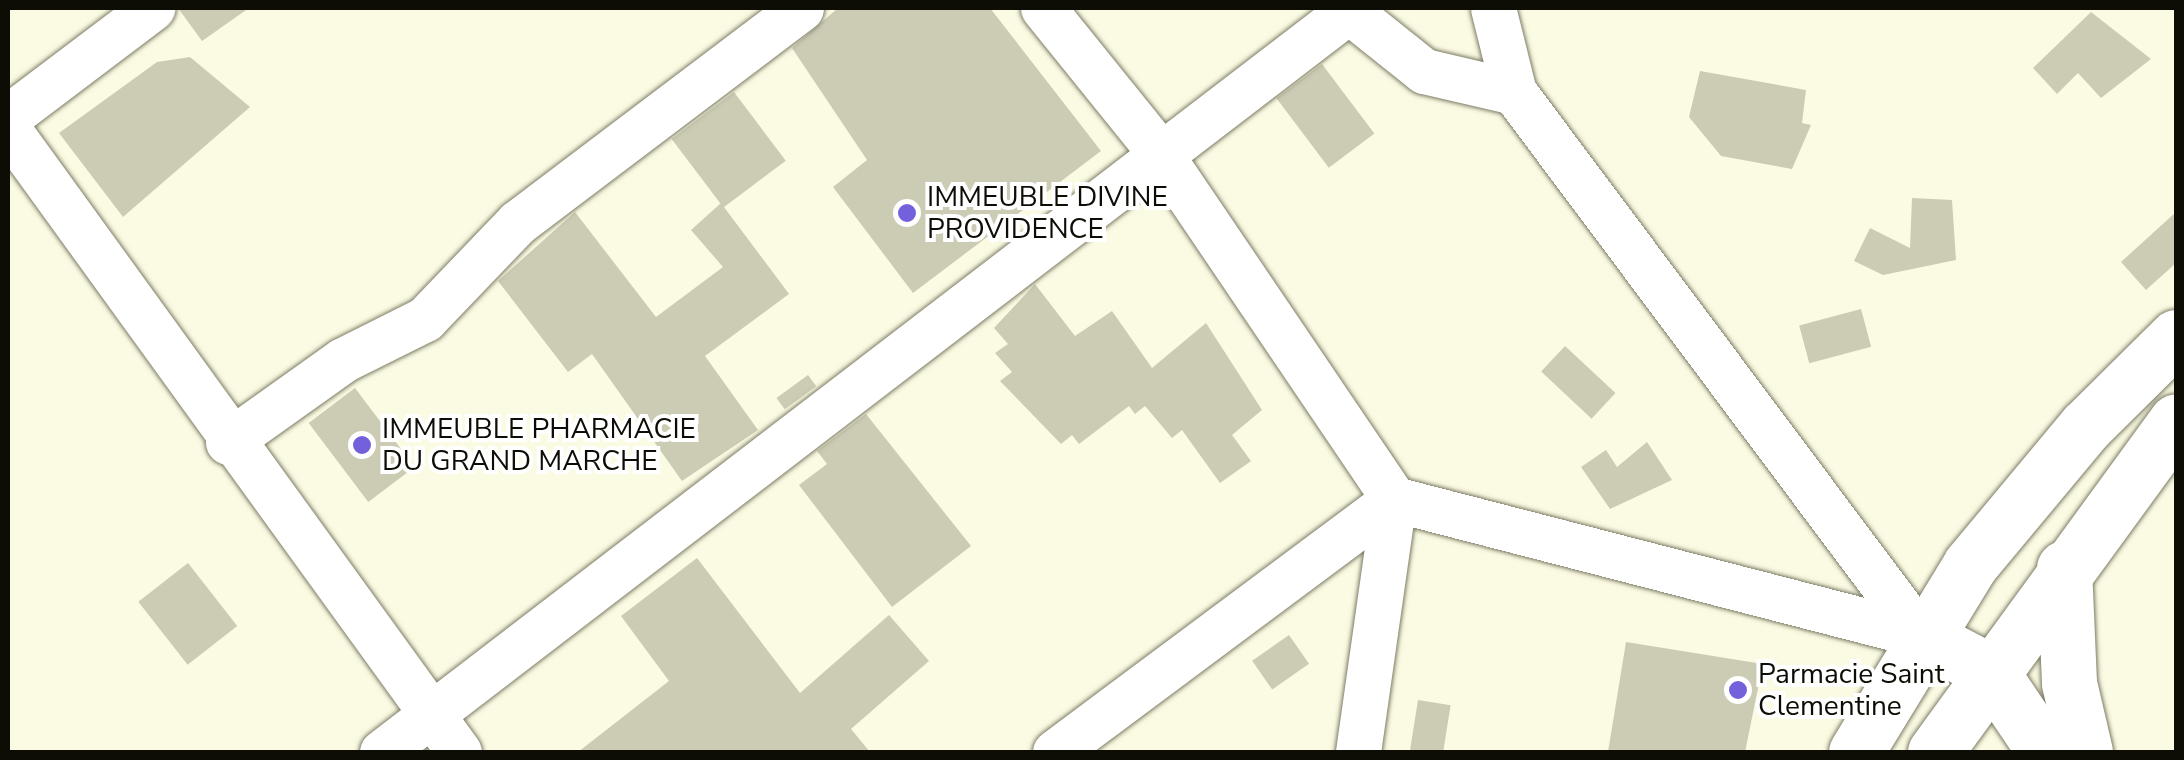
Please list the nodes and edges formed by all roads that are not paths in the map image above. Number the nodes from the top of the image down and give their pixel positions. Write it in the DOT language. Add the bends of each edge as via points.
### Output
graph roads {
  1 [pos="152,8"];
  2 [pos="801,8"];
  3 [pos="1043,8"];
  4 [pos="1492,8"];
  5 [pos="1346,10"];
  6 [pos="1514,92"];
  7 [pos="8,117"];
  8 [pos="8,128"];
  9 [pos="1159,152"];
  10 [pos="2176,337"];
  11 [pos="2176,422"];
  12 [pos="228,442"];
  13 [pos="1394,499"];
  14 [pos="2064,568"];
  15 [pos="1920,635"];
  16 [pos="1991,672"];
  17 [pos="430,715"];
  18 [pos="1956,742"];
  19 [pos="382,752"];
  20 [pos="459,752"];
  21 [pos="1055,752"];
  22 [pos="1358,752"];
  23 [pos="1856,752"];
  24 [pos="2045,752"];
  25 [pos="2085,752"];
  1 -- 7 [label="street"];
  2 -- 12 [label="street" via="517,223 425,318 343,360"];
  3 -- 9 [label="street"];
  4 -- 6 [label="street"];
  5 -- 6 [label="street" via="1424,72"];
  5 -- 9 [label="street"];
  6 -- 15 [label="street"];
  8 -- 12 [label="street"];
  9 -- 13 [label="street"];
  9 -- 17 [label="street"];
  10 -- 15 [label="main road" via="2085,427"];
  11 -- 14 [label="main road"];
  12 -- 17 [label="street"];
  13 -- 15 [label="street"];
  13 -- 21 [label="street"];
  13 -- 22 [label="street"];
  14 -- 16 [label="main road"];
  14 -- 25 [label="main road" via="2068,683"];
  15 -- 16 [label="main road"];
  15 -- 18 [label="main road"];
  15 -- 23 [label="main road"];
  16 -- 18 [label="main road"];
  16 -- 24 [label="main road"];
  17 -- 19 [label="street"];
  17 -- 20 [label="street"];
}
